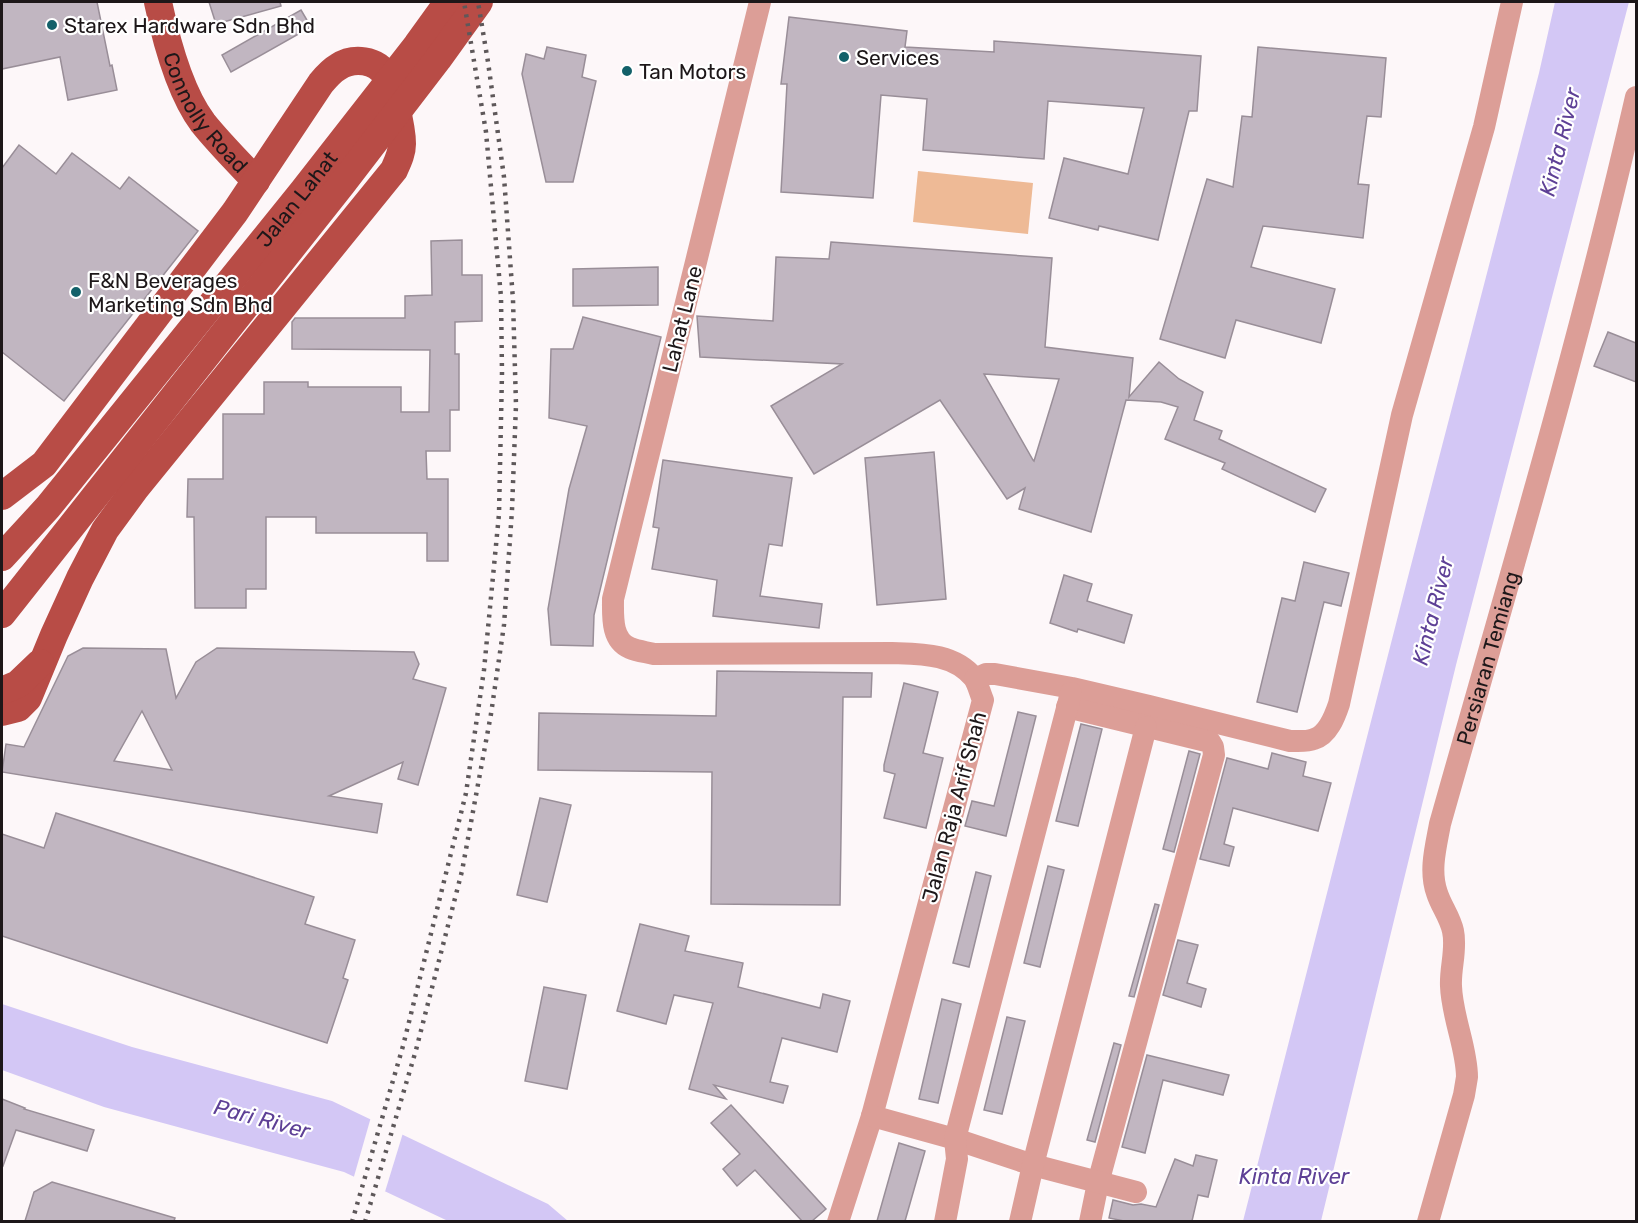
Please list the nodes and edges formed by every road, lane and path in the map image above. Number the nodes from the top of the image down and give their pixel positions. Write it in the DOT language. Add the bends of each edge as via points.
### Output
graph roads {
  1 [pos="158,2"];
  2 [pos="448,2"];
  3 [pos="479,2"];
  4 [pos="760,2"];
  5 [pos="1512,2"];
  6 [pos="1636,97"];
  7 [pos="256,181"];
  8 [pos="1626,184"];
  9 [pos="2,496"];
  10 [pos="2,557"];
  11 [pos="2,614"];
  12 [pos="617,637"];
  13 [pos="47,654"];
  14 [pos="975,679"];
  15 [pos="2,691"];
  16 [pos="1069,698"];
  17 [pos="2,712"];
  18 [pos="1146,727"];
  19 [pos="872,1116"];
  20 [pos="955,1139"];
  21 [pos="1033,1165"];
  22 [pos="1098,1183"];
  23 [pos="1136,1192"];
  24 [pos="838,1221"];
  25 [pos="945,1221"];
  26 [pos="1020,1221"];
  27 [pos="1090,1221"];
  28 [pos="1428,1221"];
  1 -- 7 [label="main road, Connolly Road" via="171,55 202,121"];
  2 -- 10 [label="main road, Jalan Lahat" via="310,182 48,507"];
  3 -- 11 [label="main road, Jalan Lahat" via="342,184"];
  4 -- 12 [label="street, Lahat Lane" via="613,599"];
  5 -- 16 [label="street" via="1484,127 1402,415 1335,717 1316,739 1290,741 1149,706"];
  6 -- 8 [label="street, Persiaran Temiang"];
  7 -- 9 [label="main road" via="44,464"];
  7 -- 13 [label="main road" via="330,73 361,60 386,76 402,143 394,170 105,530"];
  8 -- 28 [label="street, Persiaran Temiang" via="1436,843 1434,882 1453,932 1452,998 1467,1077"];
  12 -- 14 [label="street, Jalan Raja Arif Shah" via="627,647 654,654 928,654 955,662"];
  13 -- 15 [label="main road" via="31,674"];
  13 -- 17 [label="main road" via="28,698 18,708"];
  14 -- 16 [label="street" via="995,674"];
  14 -- 19 [label="street, Jalan Raja Arif Shah" via="983,700"];
  16 -- 18 [label="street"];
  16 -- 20 [label="street"];
  18 -- 21 [label="street"];
  18 -- 22 [label="street" via="1210,742 1214,755"];
  19 -- 20 [label="street"];
  19 -- 24 [label="street, Jalan Raja Arif Shah"];
  20 -- 21 [label="street"];
  20 -- 25 [label="street" via="957,1159"];
  21 -- 22 [label="street"];
  21 -- 26 [label="street"];
  22 -- 23 [label="street"];
  22 -- 27 [label="street"];
}
